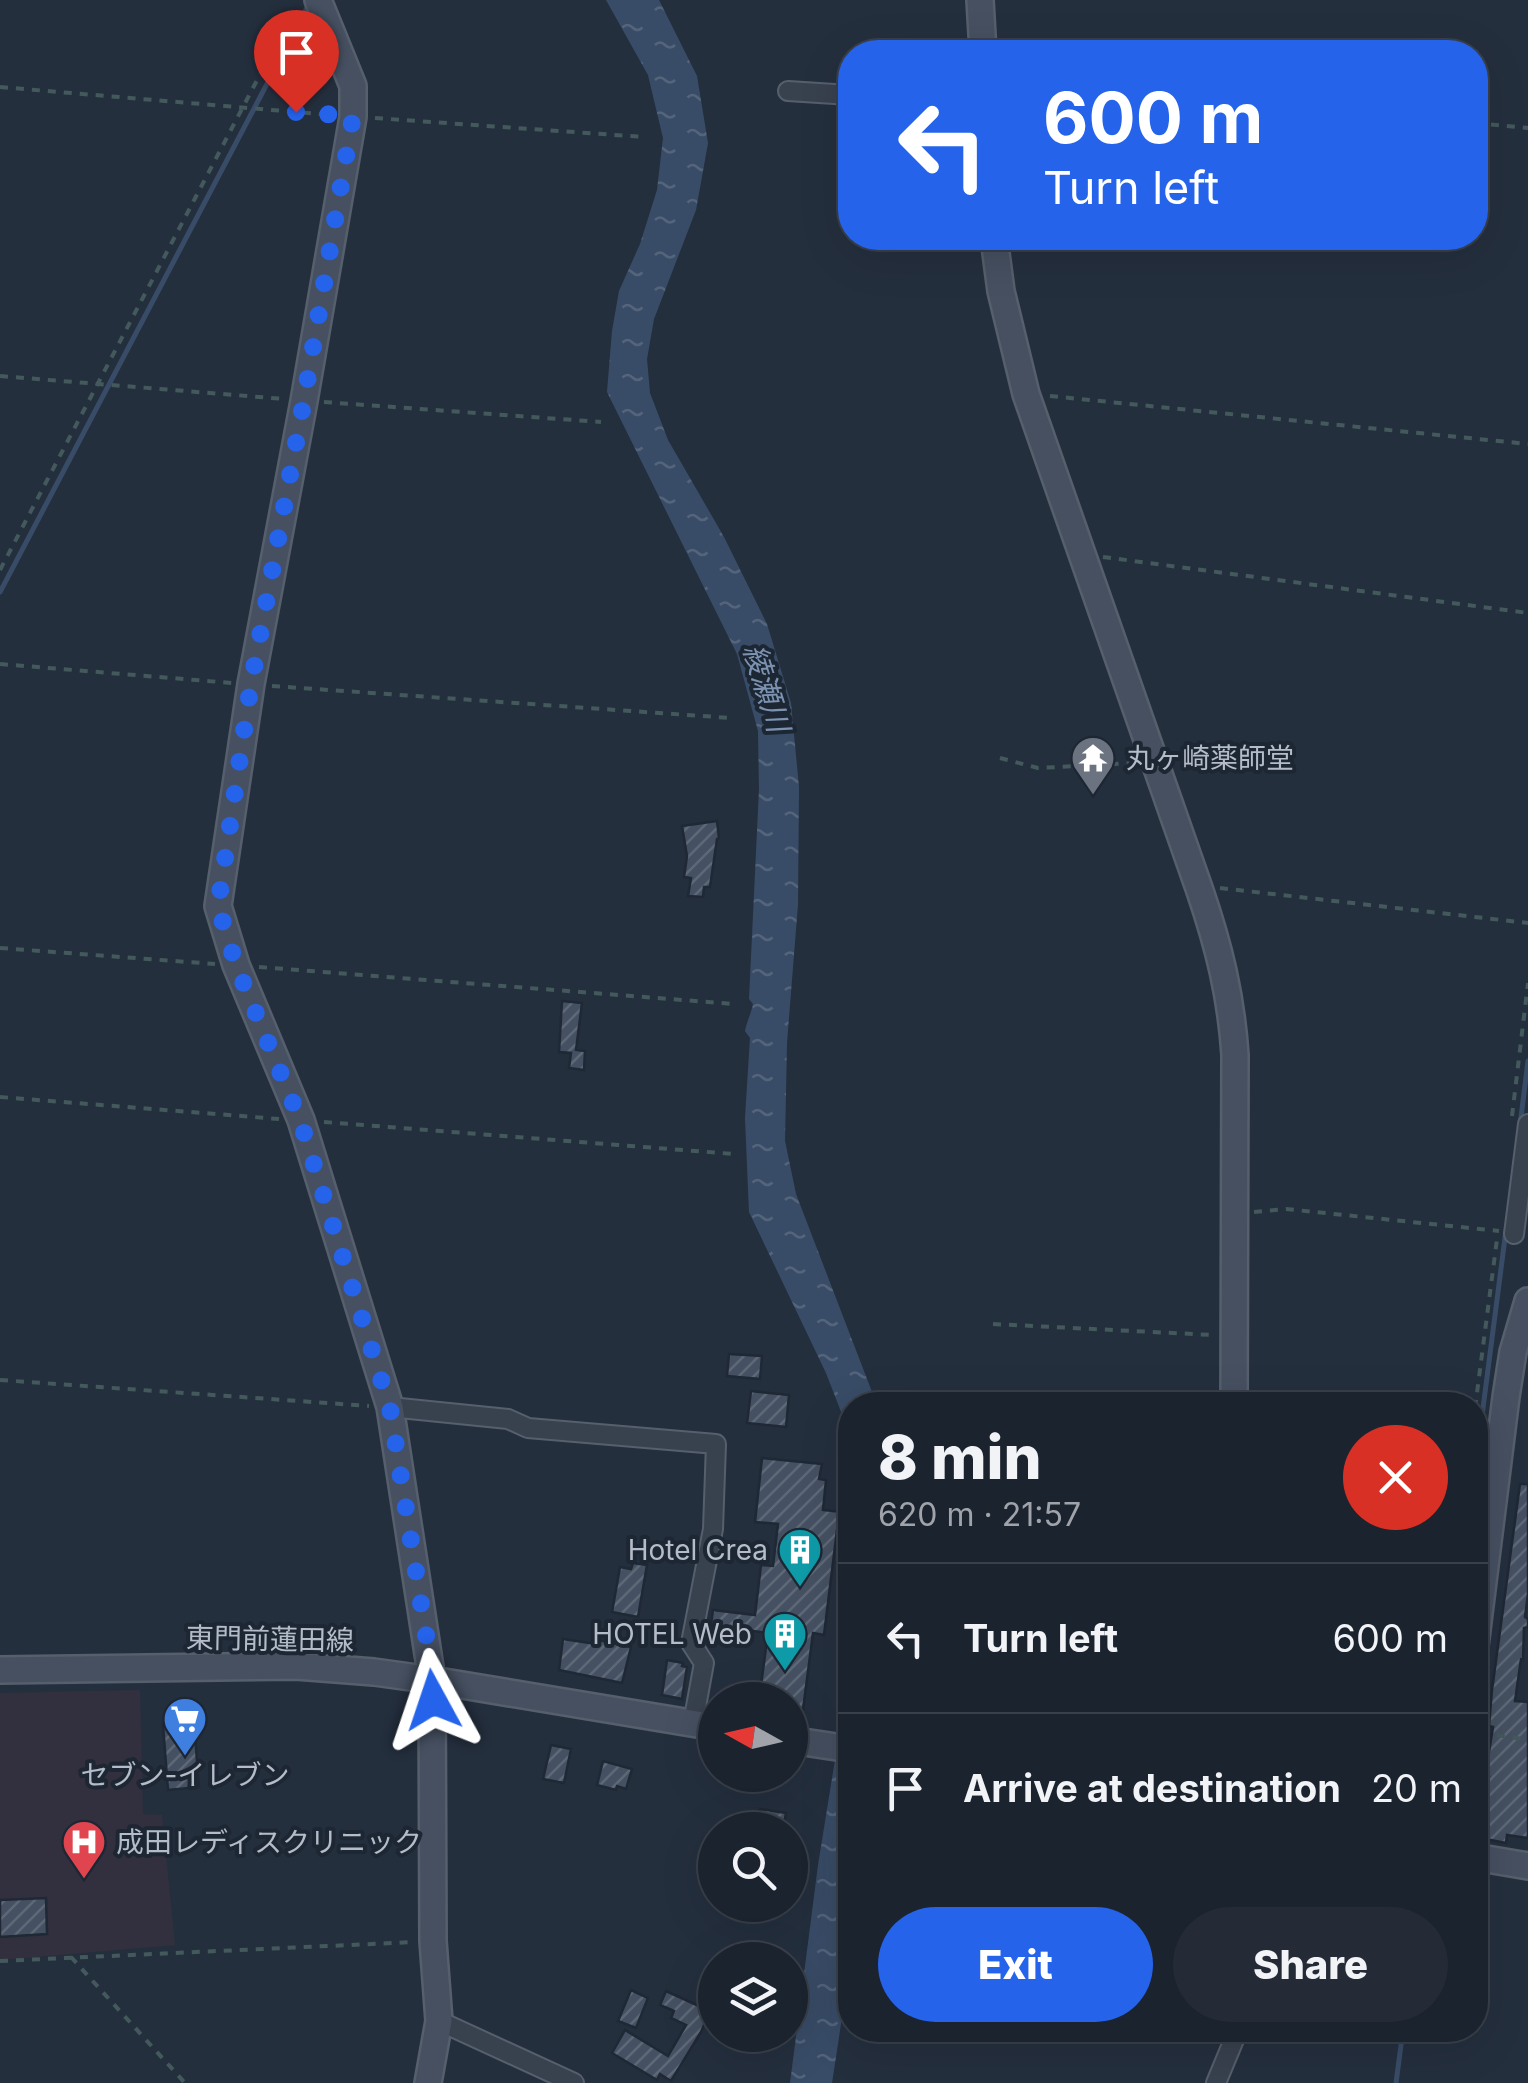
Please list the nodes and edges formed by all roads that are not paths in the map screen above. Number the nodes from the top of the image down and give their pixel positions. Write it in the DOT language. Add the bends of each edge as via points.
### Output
graph roads {
  1 [pos="980,0"];
  2 [pos="313,2"];
  3 [pos="983,40"];
  4 [pos="788,90"];
  5 [pos="838,94"];
  6 [pos="996,250"];
  7 [pos="1528,1124"];
  8 [pos="1514,1234"];
  9 [pos="1528,1301"];
  10 [pos="1234,1392"];
  11 [pos="390,1408"];
  12 [pos="1488,1565"];
  13 [pos="0,1670"];
  14 [pos="432,1680"];
  15 [pos="704,1682"];
  16 [pos="698,1724"];
  17 [pos="808,1743"];
  18 [pos="838,1747"];
  19 [pos="1488,1859"];
  20 [pos="1528,1866"];
  21 [pos="439,2021"];
  22 [pos="1233,2042"];
  23 [pos="428,2083"];
  24 [pos="574,2083"];
  25 [pos="1216,2083"];
  1 -- 3 [label="street"];
  2 -- 11 [label="street" via="353,86 353,116 218,906 300,1120"];
  4 -- 5 [label="street"];
  6 -- 10 [label="street" via="1026,394 1200,891 1232,1011"];
  7 -- 8 [label="street"];
  9 -- 12 [label="street" via="1513,1352 1515,1398"];
  11 -- 14 [label="street"];
  11 -- 15 [label="street" via="716,1444 713,1529 691,1643 704,1663"];
  13 -- 14 [label="street, 東門前蓮田線" via="296,1666"];
  14 -- 16 [label="street, 東門前蓮田線"];
  14 -- 21 [label="street"];
  17 -- 18 [label="street"];
  19 -- 20 [label="street"];
  21 -- 23 [label="street"];
  21 -- 24 [label="street"];
  22 -- 25 [label="street"];
}
